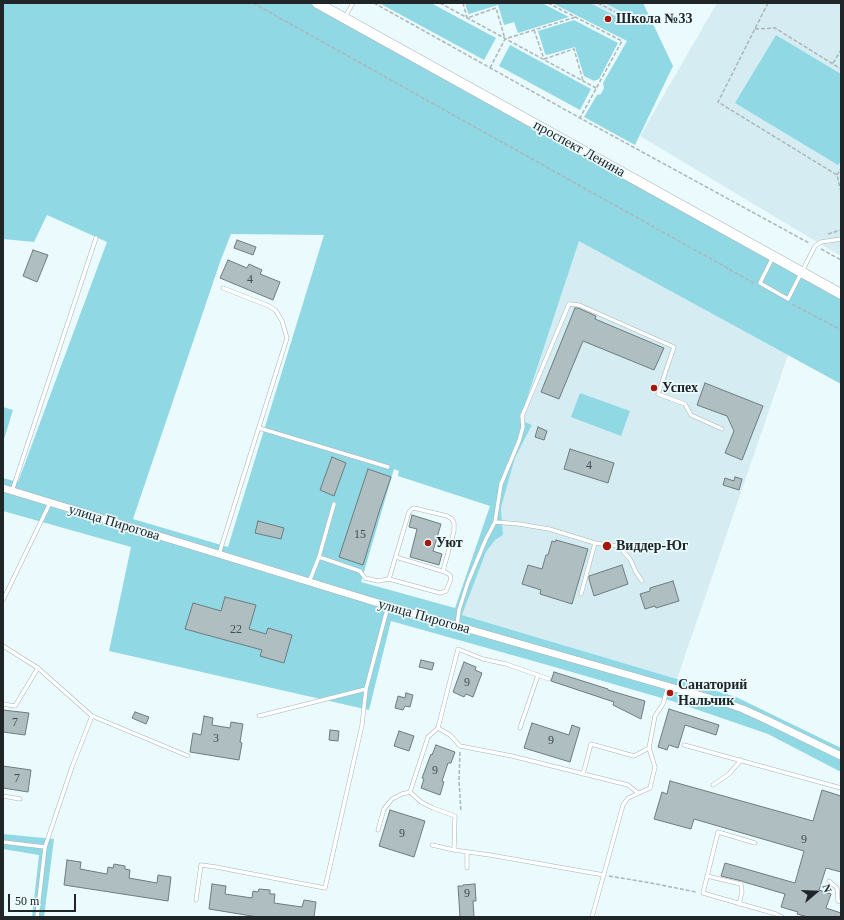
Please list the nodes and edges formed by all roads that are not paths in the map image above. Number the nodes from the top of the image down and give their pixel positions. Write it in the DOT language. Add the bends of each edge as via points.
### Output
graph roads {
  1 [pos="317,3"];
  2 [pos="352,3"];
  3 [pos="344,18"];
  4 [pos="96,238"];
  5 [pos="841,239"];
  6 [pos="773,257"];
  7 [pos="801,272"];
  8 [pos="223,288"];
  9 [pos="841,294"];
  10 [pos="258,428"];
  11 [pos="722,429"];
  12 [pos="388,467"];
  13 [pos="3,488"];
  14 [pos="12,491"];
  15 [pos="50,503"];
  16 [pos="334,504"];
  17 [pos="495,522"];
  18 [pos="595,543"];
  19 [pos="219,554"];
  20 [pos="319,557"];
  21 [pos="396,557"];
  22 [pos="443,571"];
  23 [pos="389,579"];
  24 [pos="642,581"];
  25 [pos="309,582"];
  26 [pos="581,594"];
  27 [pos="3,600"];
  28 [pos="388,606"];
  29 [pos="457,626"];
  30 [pos="3,646"];
  31 [pos="38,668"];
  32 [pos="538,675"];
  33 [pos="548,679"];
  34 [pos="668,686"];
  35 [pos="366,689"];
  36 [pos="3,704"];
  37 [pos="92,716"];
  38 [pos="259,716"];
  39 [pos="438,728"];
  40 [pos="520,728"];
  41 [pos="684,744"];
  42 [pos="649,748"];
  43 [pos="188,756"];
  44 [pos="841,756"];
  45 [pos="741,760"];
  46 [pos="583,774"];
  47 [pos="713,785"];
  48 [pos="841,788"];
  49 [pos="410,792"];
  50 [pos="638,793"];
  51 [pos="3,796"];
  52 [pos="20,800"];
  53 [pos="378,830"];
  54 [pos="3,842"];
  55 [pos="755,843"];
  56 [pos="432,845"];
  57 [pos="45,847"];
  58 [pos="454,850"];
  59 [pos="467,852"];
  60 [pos="467,868"];
  61 [pos="604,875"];
  62 [pos="707,876"];
  63 [pos="829,881"];
  64 [pos="196,900"];
  65 [pos="841,902"];
  66 [pos="739,904"];
  67 [pos="37,917"];
  68 [pos="592,917"];
  69 [pos="782,917"];
  1 -- 3 [label="main road, проспект Ленина"];
  2 -- 3 [label="lane"];
  3 -- 6 [label="main road, проспект Ленина"];
  4 -- 14 [label="lane"];
  5 -- 7 [label="lane" via="821,242 815,246"];
  6 -- 7 [label="main road, проспект Ленина"];
  6 -- 7 [label="lane" via="760,283 788,299"];
  7 -- 9 [label="main road, проспект Ленина"];
  8 -- 10 [label="lane" via="276,311 287,338"];
  10 -- 12 [label="lane"];
  10 -- 19 [label="lane"];
  11 -- 17 [label="lane" via="691,415 685,404 658,394 674,347 579,305 570,304 522,416 519,442 501,484"];
  13 -- 14 [label="street, улица Пирогова"];
  14 -- 15 [label="street, улица Пирогова"];
  15 -- 19 [label="street, улица Пирогова"];
  15 -- 27 [label="lane"];
  16 -- 20 [label="lane"];
  17 -- 18 [label="lane" via="550,529"];
  17 -- 29 [label="lane" via="468,582"];
  18 -- 24 [label="lane" via="618,546 630,559"];
  18 -- 26 [label="lane"];
  19 -- 25 [label="street, улица Пирогова"];
  20 -- 23 [label="lane" via="360,571 365,578 378,581"];
  20 -- 25 [label="lane"];
  21 -- 22 [label="lane"];
  21 -- 22 [label="lane" via="412,509 447,516 454,523 454,531"];
  21 -- 23 [label="lane"];
  22 -- 23 [label="lane" via="450,575 450,579 446,590 440,593"];
  25 -- 28 [label="street, улица Пирогова"];
  28 -- 29 [label="street, улица Пирогова"];
  28 -- 35 [label="lane"];
  29 -- 34 [label="street, улица Пирогова"];
  30 -- 31 [label="lane"];
  31 -- 36 [label="lane" via="14,706"];
  31 -- 37 [label="lane"];
  32 -- 33 [label="lane"];
  32 -- 39 [label="lane" via="458,649"];
  32 -- 40 [label="lane"];
  34 -- 42 [label="lane" via="663,704 655,716"];
  34 -- 44 [label="street, улица Пирогова" via="743,709"];
  35 -- 38 [label="lane"];
  35 -- 64 [label="lane" via="362,725 325,888 201,865"];
  37 -- 43 [label="lane"];
  37 -- 57 [label="lane"];
  39 -- 46 [label="lane" via="450,735 460,746"];
  39 -- 49 [label="lane" via="428,737"];
  41 -- 45 [label="lane"];
  42 -- 46 [label="lane" via="634,756 591,744"];
  42 -- 50 [label="lane" via="655,767 650,788"];
  45 -- 47 [label="lane" via="729,774"];
  45 -- 48 [label="lane"];
  46 -- 50 [label="lane" via="628,785"];
  49 -- 53 [label="lane" via="392,799 384,809"];
  49 -- 58 [label="lane" via="421,802 455,816"];
  50 -- 61 [label="lane" via="628,798 623,806"];
  51 -- 52 [label="lane"];
  54 -- 57 [label="lane"];
  55 -- 62 [label="lane" via="718,832"];
  56 -- 58 [label="lane"];
  57 -- 67 [label="lane"];
  58 -- 59 [label="lane"];
  59 -- 60 [label="lane"];
  59 -- 61 [label="lane"];
  61 -- 68 [label="lane"];
  62 -- 66 [label="lane" via="703,893"];
  62 -- 66 [label="lane" via="741,884"];
  63 -- 65 [label="lane" via="837,888 838,901"];
  66 -- 69 [label="lane"];
}
